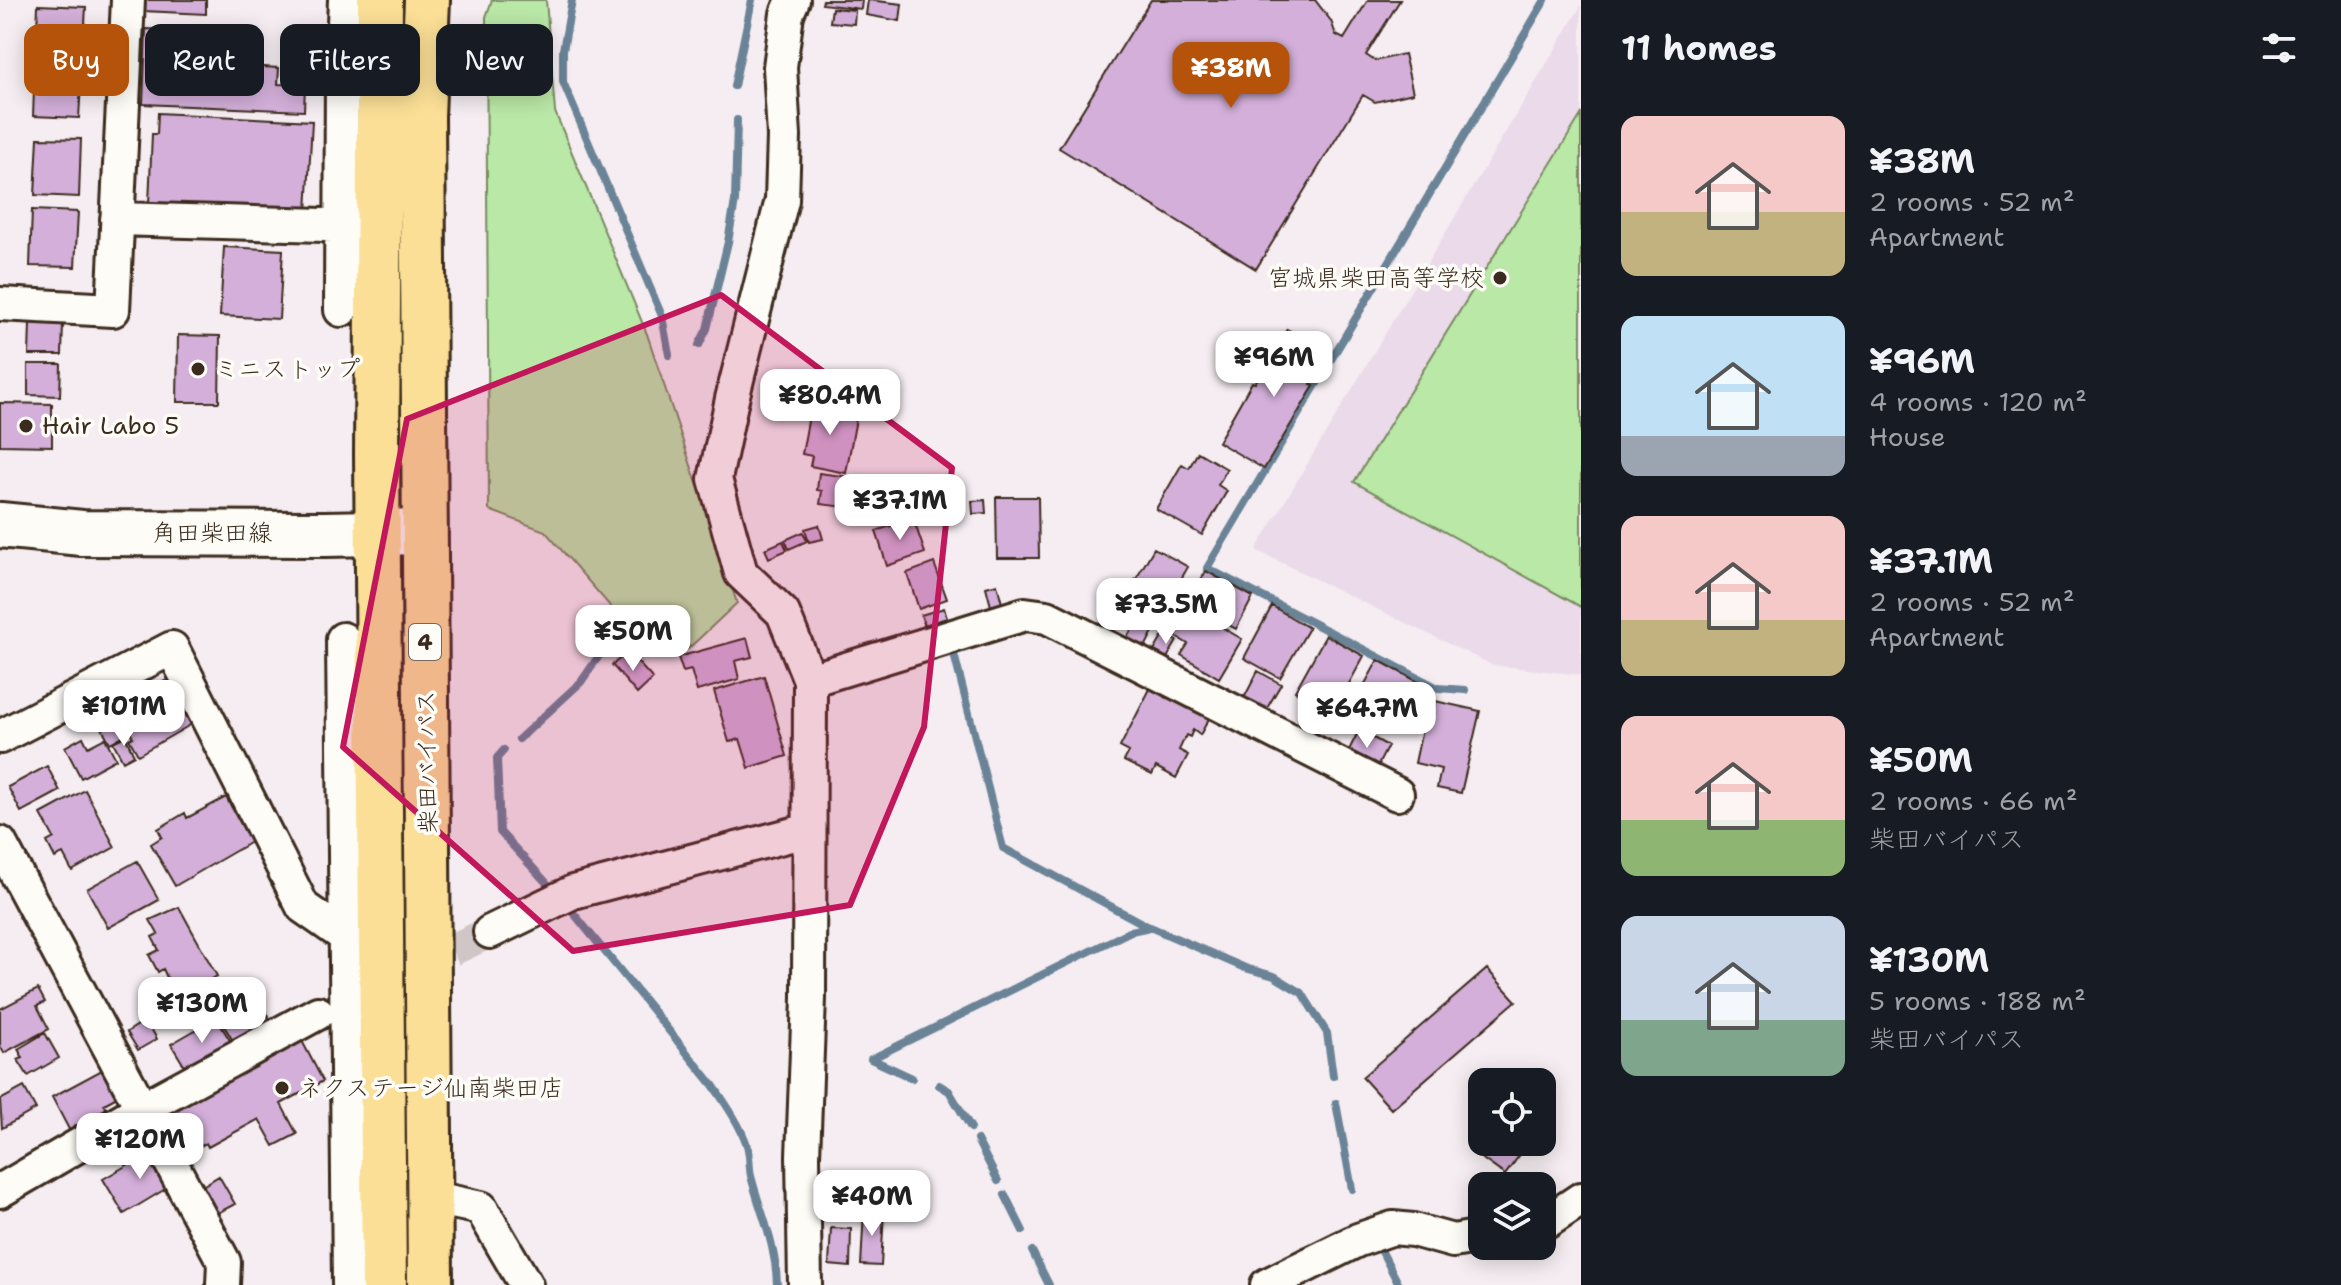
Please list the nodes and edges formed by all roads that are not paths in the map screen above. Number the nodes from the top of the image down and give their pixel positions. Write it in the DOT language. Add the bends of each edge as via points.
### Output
graph roads {
  1 [pos="128,0"];
  2 [pos="345,0"];
  3 [pos="380,0"];
  4 [pos="427,0"];
  5 [pos="793,0"];
  6 [pos="117,219"];
  7 [pos="359,226"];
  8 [pos="0,304"];
  9 [pos="341,310"];
  10 [pos="0,525"];
  11 [pos="424,532"];
  12 [pos="378,533"];
  13 [pos="343,639"];
  14 [pos="810,680"];
  15 [pos="0,737"];
  16 [pos="1397,794"];
  17 [pos="809,830"];
  18 [pos="0,843"];
  19 [pos="490,932"];
  20 [pos="364,937"];
  21 [pos="318,1013"];
  22 [pos="141,1109"];
  23 [pos="0,1191"];
  24 [pos="429,1197"];
  25 [pos="1581,1199"];
  26 [pos="1556,1216"];
  27 [pos="1468,1238"];
  28 [pos="223,1285"];
  29 [pos="349,1285"];
  30 [pos="384,1285"];
  31 [pos="430,1285"];
  32 [pos="526,1285"];
  33 [pos="805,1285"];
  34 [pos="1267,1285"];
  1 -- 6 [label="street"];
  2 -- 7 [label="street"];
  3 -- 7 [label="highway, 柴田バイパス / 4"];
  4 -- 11 [label="highway, 柴田バイパス / 4" via="422,116"];
  5 -- 14 [label="street" via="780,67 782,200 715,479 741,573 783,613"];
  6 -- 7 [label="street"];
  6 -- 8 [label="street" via="113,310"];
  7 -- 9 [label="street"];
  7 -- 12 [label="highway, 柴田バイパス / 4"];
  10 -- 12 [label="main road, 角田柴田線" via="82,533"];
  11 -- 12 [label="main road, 角田柴田線"];
  11 -- 24 [label="highway, 柴田バイパス / 4"];
  12 -- 20 [label="highway, 柴田バイパス / 4"];
  13 -- 20 [label="street"];
  14 -- 16 [label="street" via="1025,614 1047,617"];
  14 -- 17 [label="street"];
  15 -- 20 [label="street" via="172,648 303,907"];
  17 -- 19 [label="street" via="573,892"];
  17 -- 33 [label="street"];
  18 -- 22 [label="street"];
  20 -- 29 [label="street"];
  20 -- 30 [label="highway, 柴田バイパス / 4"];
  21 -- 22 [label="street"];
  22 -- 23 [label="street"];
  22 -- 28 [label="street" via="224,1262"];
  24 -- 31 [label="highway, 柴田バイパス / 4"];
  24 -- 32 [label="street" via="481,1208"];
  25 -- 26 [label="street"];
  27 -- 34 [label="street" via="1453,1241 1393,1228"];
}
